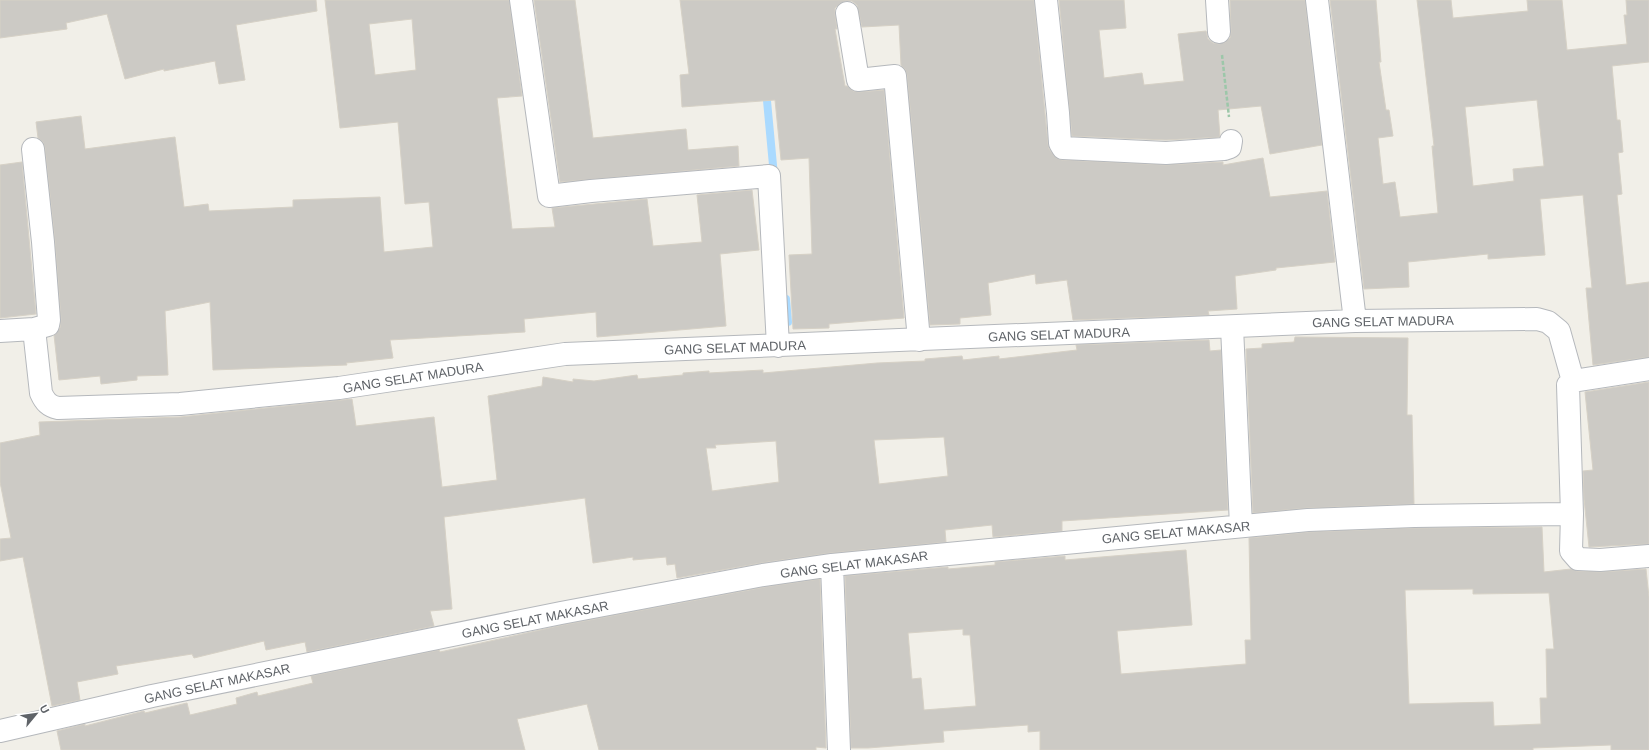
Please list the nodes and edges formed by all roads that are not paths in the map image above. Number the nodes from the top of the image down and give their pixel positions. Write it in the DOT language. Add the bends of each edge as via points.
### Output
graph roads {
  1 [pos="521,0"];
  2 [pos="1046,0"];
  3 [pos="1217,0"];
  4 [pos="1317,0"];
  5 [pos="847,13"];
  6 [pos="1219,32"];
  7 [pos="1231,142"];
  8 [pos="33,149"];
  9 [pos="1355,321"];
  10 [pos="1232,327"];
  11 [pos="34,330"];
  12 [pos="0,331"];
  13 [pos="919,340"];
  14 [pos="778,346"];
  15 [pos="1649,370"];
  16 [pos="1579,380"];
  17 [pos="1572,514"];
  18 [pos="1241,526"];
  19 [pos="1649,556"];
  20 [pos="832,565"];
  21 [pos="0,731"];
  22 [pos="840,750"];
  1 -- 14 [label="street" via="549,196 769,176"];
  2 -- 7 [label="street" via="1060,143 1063,148 1166,153 1224,149 1230,146"];
  3 -- 6 [label="street"];
  4 -- 9 [label="street"];
  5 -- 13 [label="street" via="858,80 895,76"];
  8 -- 11 [label="street" via="49,320 48,325"];
  9 -- 10 [label="street, GANG SELAT MADURA"];
  9 -- 16 [label="street, GANG SELAT MADURA" via="1537,319 1548,322 1559,331"];
  10 -- 13 [label="street, GANG SELAT MADURA"];
  10 -- 18 [label="street"];
  11 -- 12 [label="street"];
  11 -- 14 [label="street, GANG SELAT MADURA" via="41,393 50,406 58,408 180,404 339,388 565,354"];
  13 -- 14 [label="street, GANG SELAT MADURA"];
  15 -- 16 [label="street"];
  16 -- 17 [label="street" via="1568,385"];
  17 -- 18 [label="street, GANG SELAT MAKASAR" via="1331,519"];
  17 -- 19 [label="street" via="1571,550 1578,559"];
  18 -- 20 [label="street, GANG SELAT MAKASAR"];
  20 -- 21 [label="street, GANG SELAT MAKASAR" via="764,575 562,613 152,696"];
  20 -- 22 [label="street"];
}
